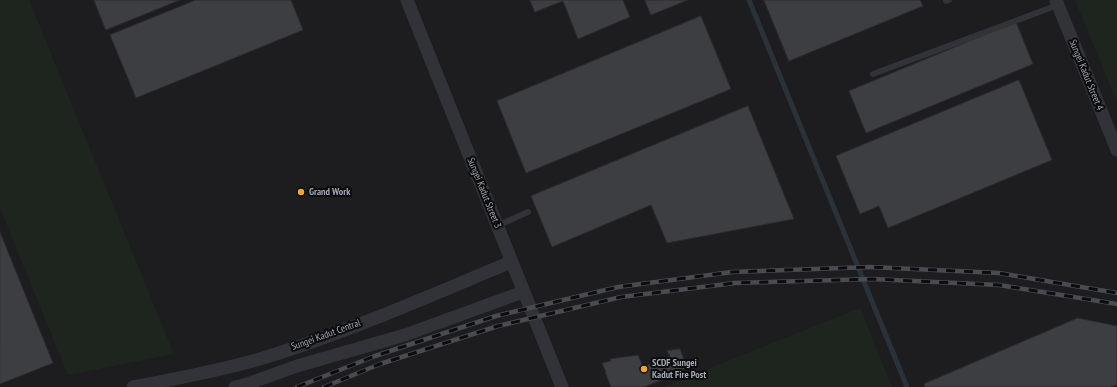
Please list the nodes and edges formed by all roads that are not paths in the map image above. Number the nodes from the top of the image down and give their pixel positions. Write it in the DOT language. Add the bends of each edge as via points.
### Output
graph roads {
  1 [pos="407,0"];
  2 [pos="1057,2"];
  3 [pos="873,74"];
  4 [pos="1117,150"];
  5 [pos="528,212"];
  6 [pos="497,226"];
  7 [pos="512,262"];
  8 [pos="523,292"];
  9 [pos="133,387"];
  10 [pos="235,387"];
  11 [pos="562,387"];
  1 -- 6 [label="street, Sungei Kadut Street 3"];
  2 -- 3 [label="lane"];
  2 -- 4 [label="street, Sungei Kadut Street 4"];
  5 -- 6 [label="lane"];
  6 -- 7 [label="street, Sungei Kadut Street 3"];
  7 -- 8 [label="street, Sungei Kadut Street 3"];
  7 -- 9 [label="street, Sungei Kadut Central" via="395,310 267,356 211,372"];
  8 -- 10 [label="street, Sungei Kadut Central" via="405,335"];
  8 -- 11 [label="street, Sungei Kadut Street 3"];
}
